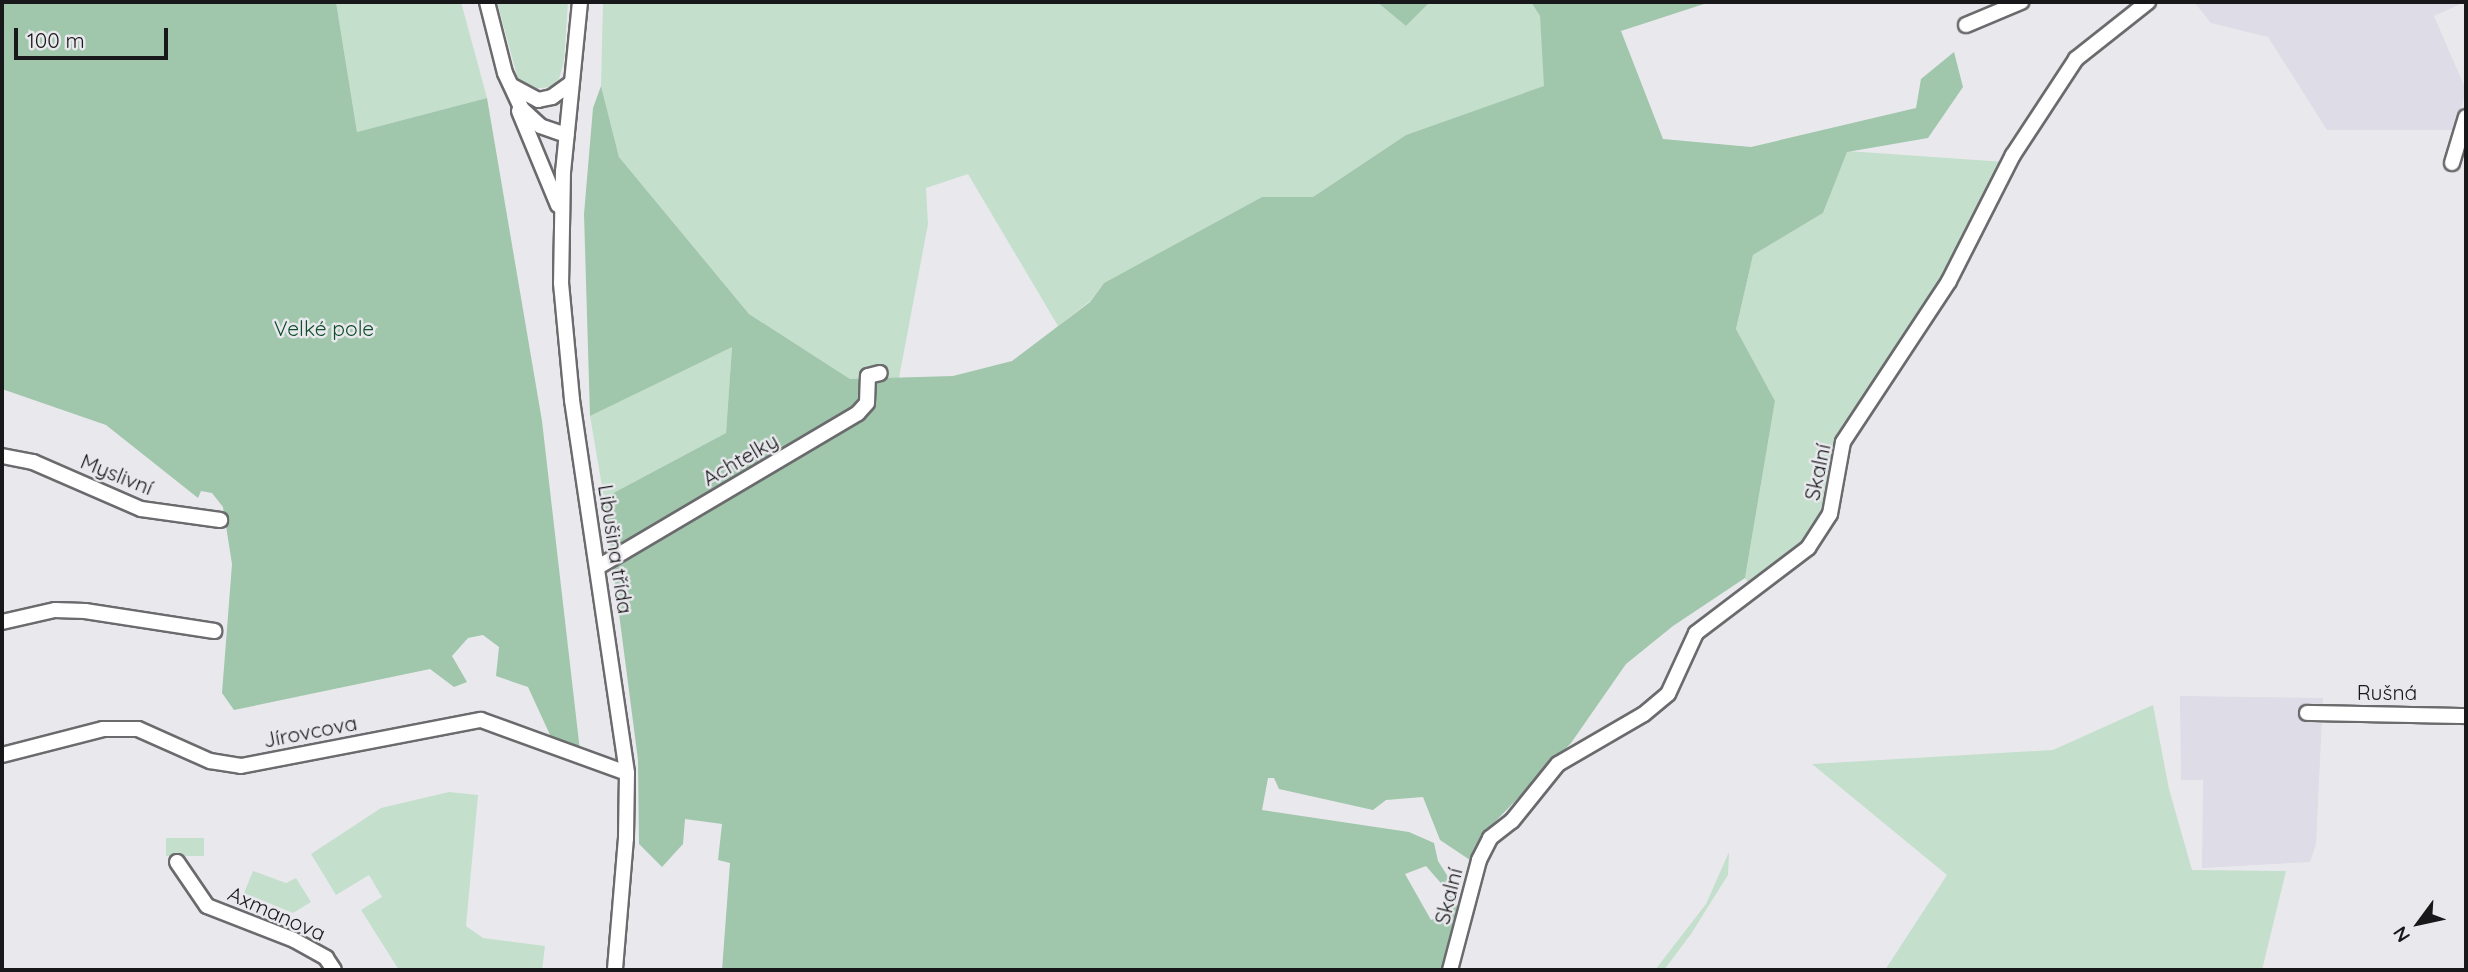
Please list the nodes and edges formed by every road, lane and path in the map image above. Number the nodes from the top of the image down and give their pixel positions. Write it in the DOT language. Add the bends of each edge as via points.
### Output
graph roads {
  1 [pos="487,2"];
  2 [pos="580,2"];
  3 [pos="2021,2"];
  4 [pos="2148,2"];
  5 [pos="1966,25"];
  6 [pos="509,82"];
  7 [pos="571,83"];
  8 [pos="2466,117"];
  9 [pos="566,135"];
  10 [pos="2452,163"];
  11 [pos="561,217"];
  12 [pos="880,373"];
  13 [pos="2,457"];
  14 [pos="220,520"];
  15 [pos="598,567"];
  16 [pos="2,622"];
  17 [pos="214,631"];
  18 [pos="2307,713"];
  19 [pos="2466,716"];
  20 [pos="2,755"];
  21 [pos="626,774"];
  22 [pos="177,862"];
  23 [pos="334,970"];
  24 [pos="615,970"];
  25 [pos="1450,970"];
  1 -- 6 [label="street"];
  2 -- 7 [label="street, Libušina třída"];
  3 -- 5 [label="street"];
  4 -- 25 [label="street, Skalní" via="2076,59 2013,155 1949,281 1843,442 1830,514 1808,548 1696,633 1668,694 1644,714 1558,764 1512,821 1490,838 1479,860"];
  6 -- 7 [label="street" via="538,100 552,97"];
  6 -- 9 [label="street" via="529,118"];
  6 -- 11 [label="street"];
  7 -- 9 [label="street, Libušina třída"];
  8 -- 10 [label="street"];
  9 -- 11 [label="street, Libušina třída"];
  11 -- 15 [label="street, Libušina třída" via="567,362"];
  12 -- 15 [label="street, Achtelky" via="868,376 867,403 858,413"];
  13 -- 14 [label="street, Myslivní" via="33,462 141,509"];
  15 -- 21 [label="street, Libušina třída"];
  16 -- 17 [label="street" via="65,610"];
  18 -- 19 [label="street, Rušná"];
  20 -- 21 [label="street, Jírovcova" via="103,729 138,730 210,761 241,766 481,720"];
  21 -- 24 [label="street, Libušina třída" via="626,845"];
  22 -- 23 [label="street, Axmanova" via="207,906 294,940 326,958"];
}
